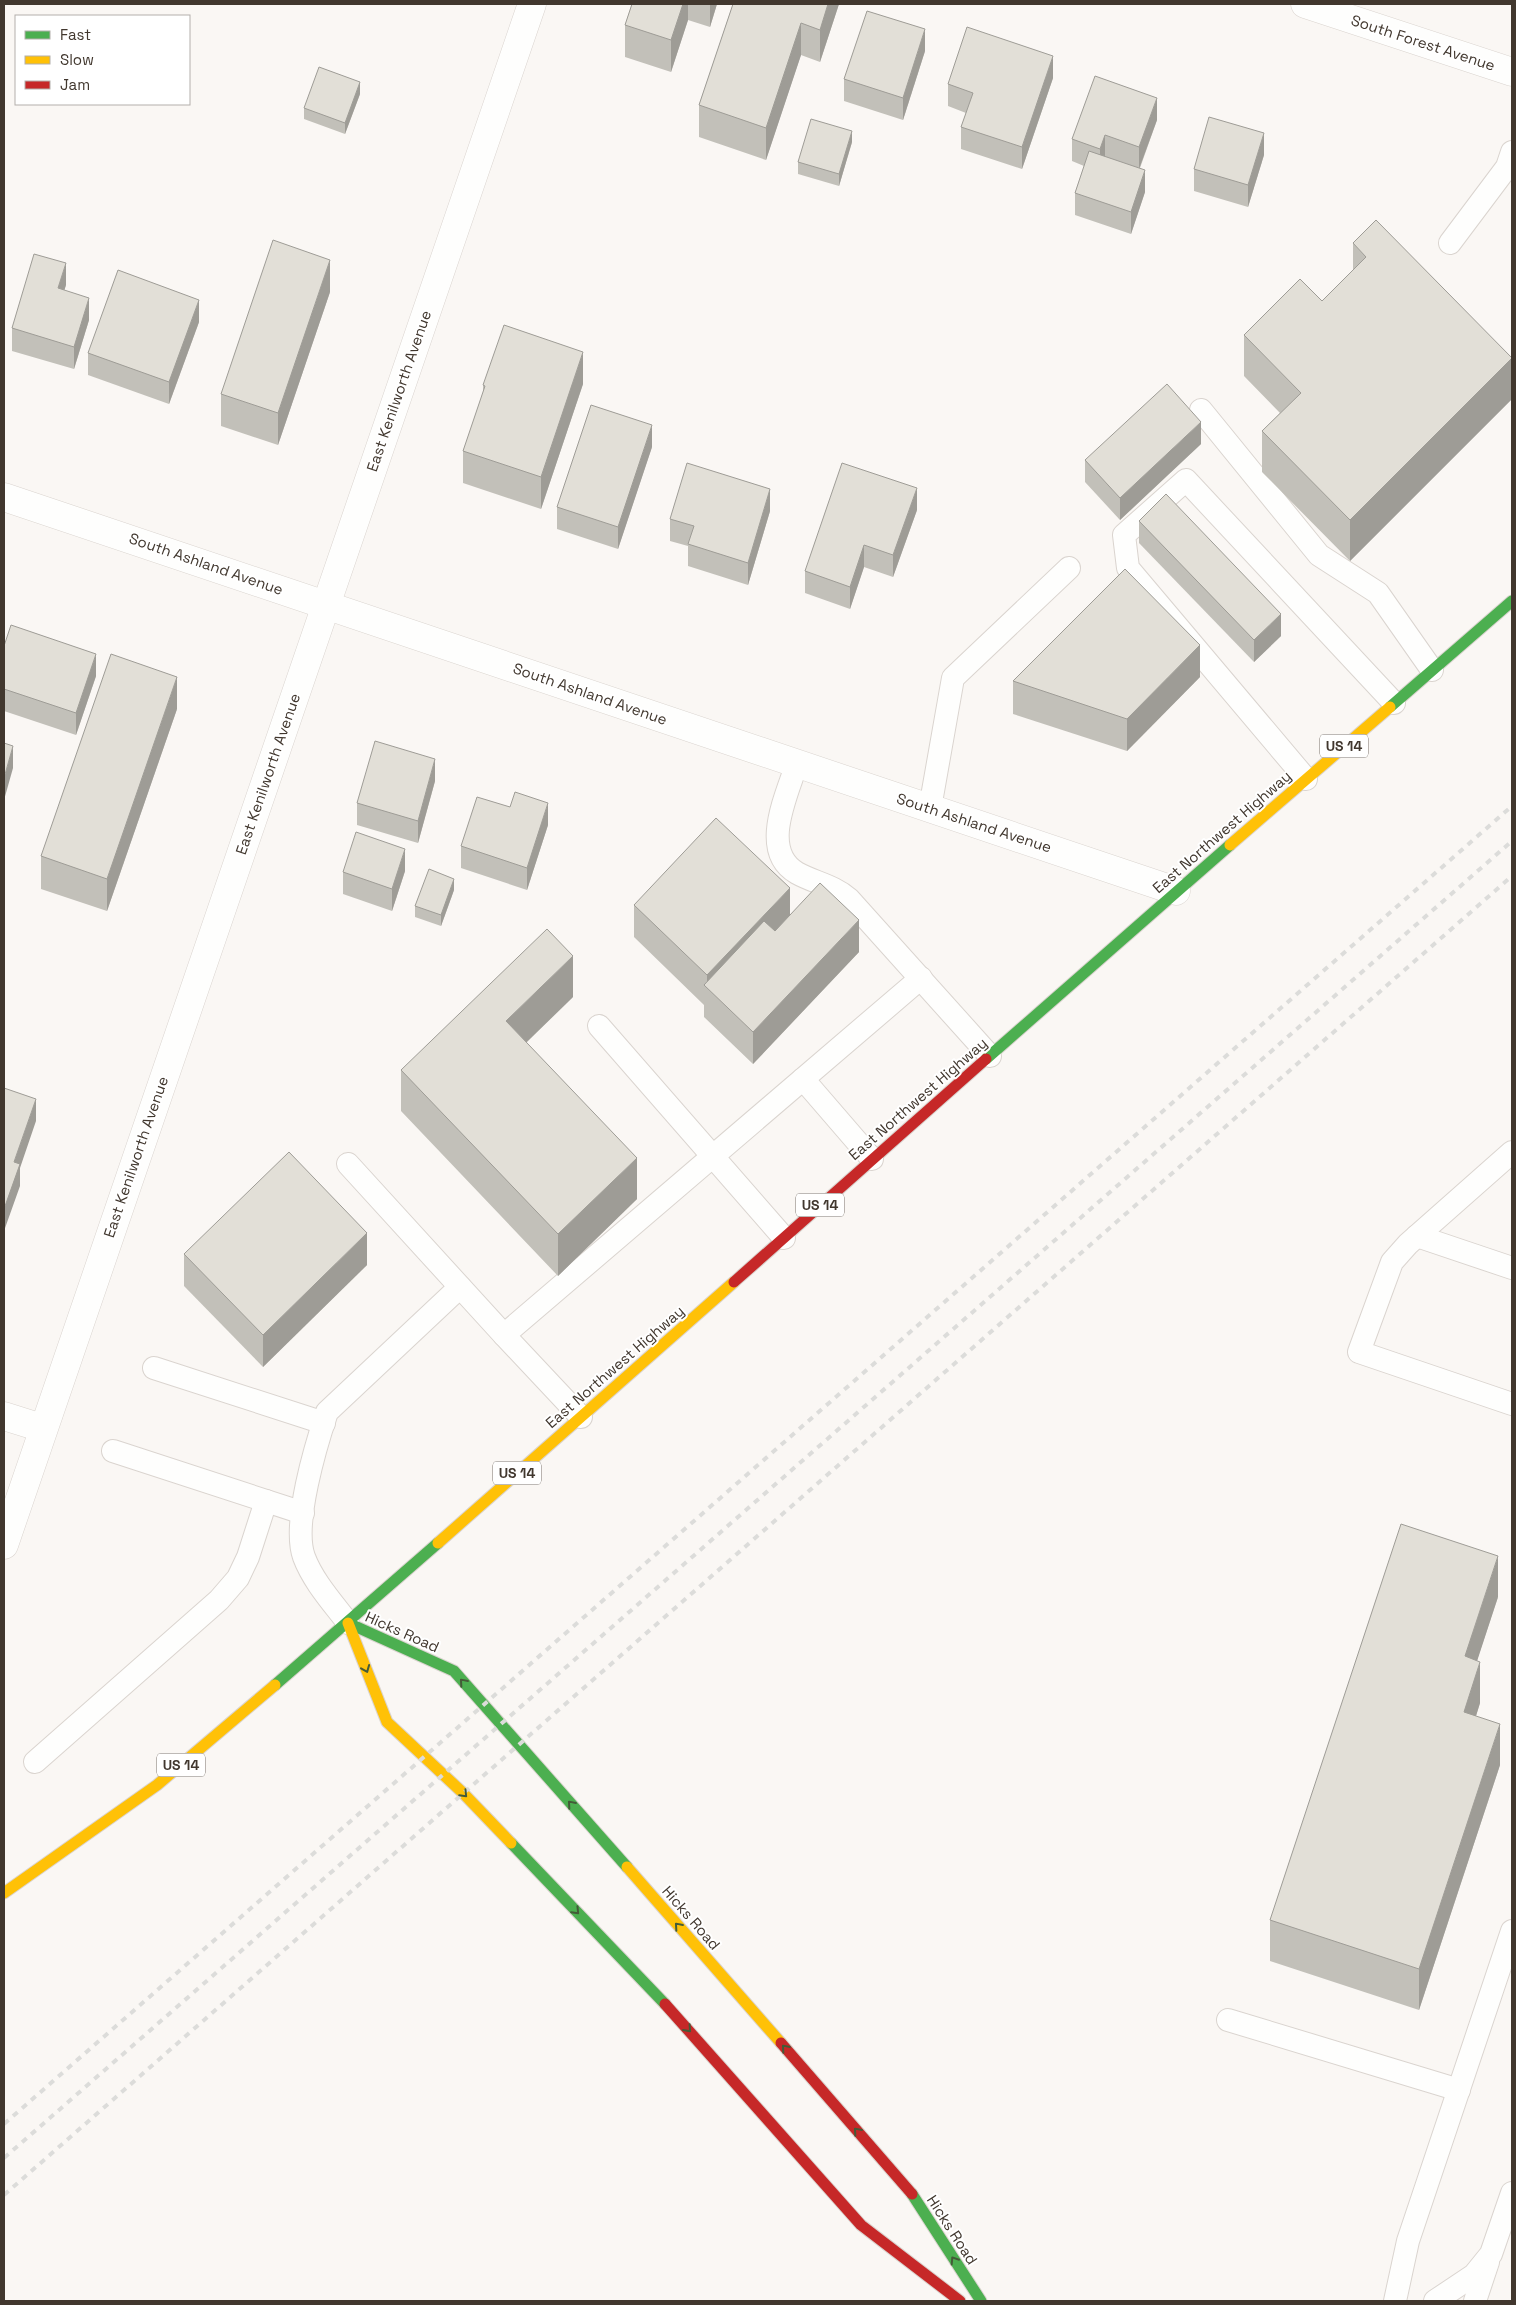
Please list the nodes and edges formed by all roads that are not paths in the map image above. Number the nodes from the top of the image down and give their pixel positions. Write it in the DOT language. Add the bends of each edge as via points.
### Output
graph roads {
  1 [pos="532,4"];
  2 [pos="1305,4"];
  3 [pos="1512,72"];
  4 [pos="1512,152"];
  5 [pos="1450,243"];
  6 [pos="1201,410"];
  7 [pos="4,497"];
  8 [pos="1069,568"];
  9 [pos="1512,602"];
  10 [pos="326,605"];
  11 [pos="1432,670"];
  12 [pos="1394,703"];
  13 [pos="797,763"];
  14 [pos="1306,779"];
  15 [pos="930,808"];
  16 [pos="1176,891"];
  17 [pos="921,978"];
  18 [pos="599,1026"];
  19 [pos="990,1056"];
  20 [pos="803,1079"];
  21 [pos="1512,1152"];
  22 [pos="712,1157"];
  23 [pos="872,1159"];
  24 [pos="348,1164"];
  25 [pos="1417,1236"];
  26 [pos="784,1238"];
  27 [pos="1512,1268"];
  28 [pos="460,1287"];
  29 [pos="504,1335"];
  30 [pos="154,1368"];
  31 [pos="1512,1404"];
  32 [pos="4,1416"];
  33 [pos="581,1417"];
  34 [pos="324,1423"];
  35 [pos="42,1428"];
  36 [pos="113,1451"];
  37 [pos="266,1501"];
  38 [pos="303,1513"];
  39 [pos="4,1545"];
  40 [pos="348,1624"];
  41 [pos="35,1762"];
  42 [pos="4,1893"];
  43 [pos="1512,1931"];
  44 [pos="1228,2020"];
  45 [pos="1459,2090"];
  46 [pos="1512,2193"];
  47 [pos="1491,2254"];
  48 [pos="960,2301"];
  49 [pos="981,2301"];
  50 [pos="1395,2301"];
  51 [pos="1435,2301"];
  52 [pos="1475,2301"];
  1 -- 10 [label="street, East Kenilworth Avenue"];
  2 -- 3 [label="street, South Forest Avenue"];
  4 -- 5 [label="lane" via="1507,168"];
  6 -- 11 [label="lane" via="1318,556 1378,593"];
  7 -- 10 [label="street, South Ashland Avenue"];
  8 -- 15 [label="lane" via="953,678"];
  9 -- 11 [label="main road, East Northwest Highway / US 14"];
  10 -- 13 [label="street, South Ashland Avenue"];
  10 -- 35 [label="street, East Kenilworth Avenue"];
  11 -- 12 [label="main road, East Northwest Highway / US 14"];
  12 -- 14 [label="main road, East Northwest Highway / US 14"];
  12 -- 14 [label="lane" via="1186,480 1124,534 1128,568"];
  13 -- 15 [label="street, South Ashland Avenue"];
  13 -- 17 [label="lane" via="777,830 777,847 784,862 795,872 840,891"];
  14 -- 16 [label="main road, East Northwest Highway / US 14"];
  15 -- 16 [label="street, South Ashland Avenue"];
  16 -- 19 [label="main road, East Northwest Highway / US 14"];
  17 -- 19 [label="lane"];
  17 -- 20 [label="lane"];
  18 -- 22 [label="lane"];
  19 -- 23 [label="main road, East Northwest Highway / US 14"];
  20 -- 22 [label="lane"];
  20 -- 23 [label="lane"];
  21 -- 25 [label="lane"];
  22 -- 26 [label="lane"];
  22 -- 29 [label="lane"];
  23 -- 26 [label="main road, East Northwest Highway / US 14"];
  24 -- 28 [label="lane"];
  25 -- 27 [label="lane"];
  25 -- 31 [label="lane" via="1392,1262 1358,1352"];
  26 -- 33 [label="main road, East Northwest Highway / US 14"];
  28 -- 29 [label="lane"];
  28 -- 34 [label="lane" via="327,1412"];
  29 -- 33 [label="lane"];
  30 -- 34 [label="lane"];
  32 -- 35 [label="street"];
  33 -- 40 [label="main road, East Northwest Highway / US 14"];
  34 -- 38 [label="lane"];
  35 -- 39 [label="street, East Kenilworth Avenue"];
  36 -- 37 [label="lane"];
  37 -- 38 [label="lane"];
  37 -- 41 [label="lane" via="248,1557 238,1578 219,1600"];
  38 -- 40 [label="lane" via="300,1541 304,1558"];
  40 -- 42 [label="main road, US 14" via="157,1785"];
  40 -- 48 [label="main road, Hicks Road, one-way" via="387,1722 463,1793 688,2028 862,2225"];
  49 -- 40 [label="main road, Hicks Road, one-way" via="908,2188 454,1672"];
  43 -- 45 [label="lane"];
  44 -- 45 [label="lane"];
  45 -- 50 [label="lane" via="1408,2241"];
  46 -- 47 [label="lane"];
  47 -- 51 [label="lane" via="1474,2275"];
  47 -- 52 [label="lane"];
}
